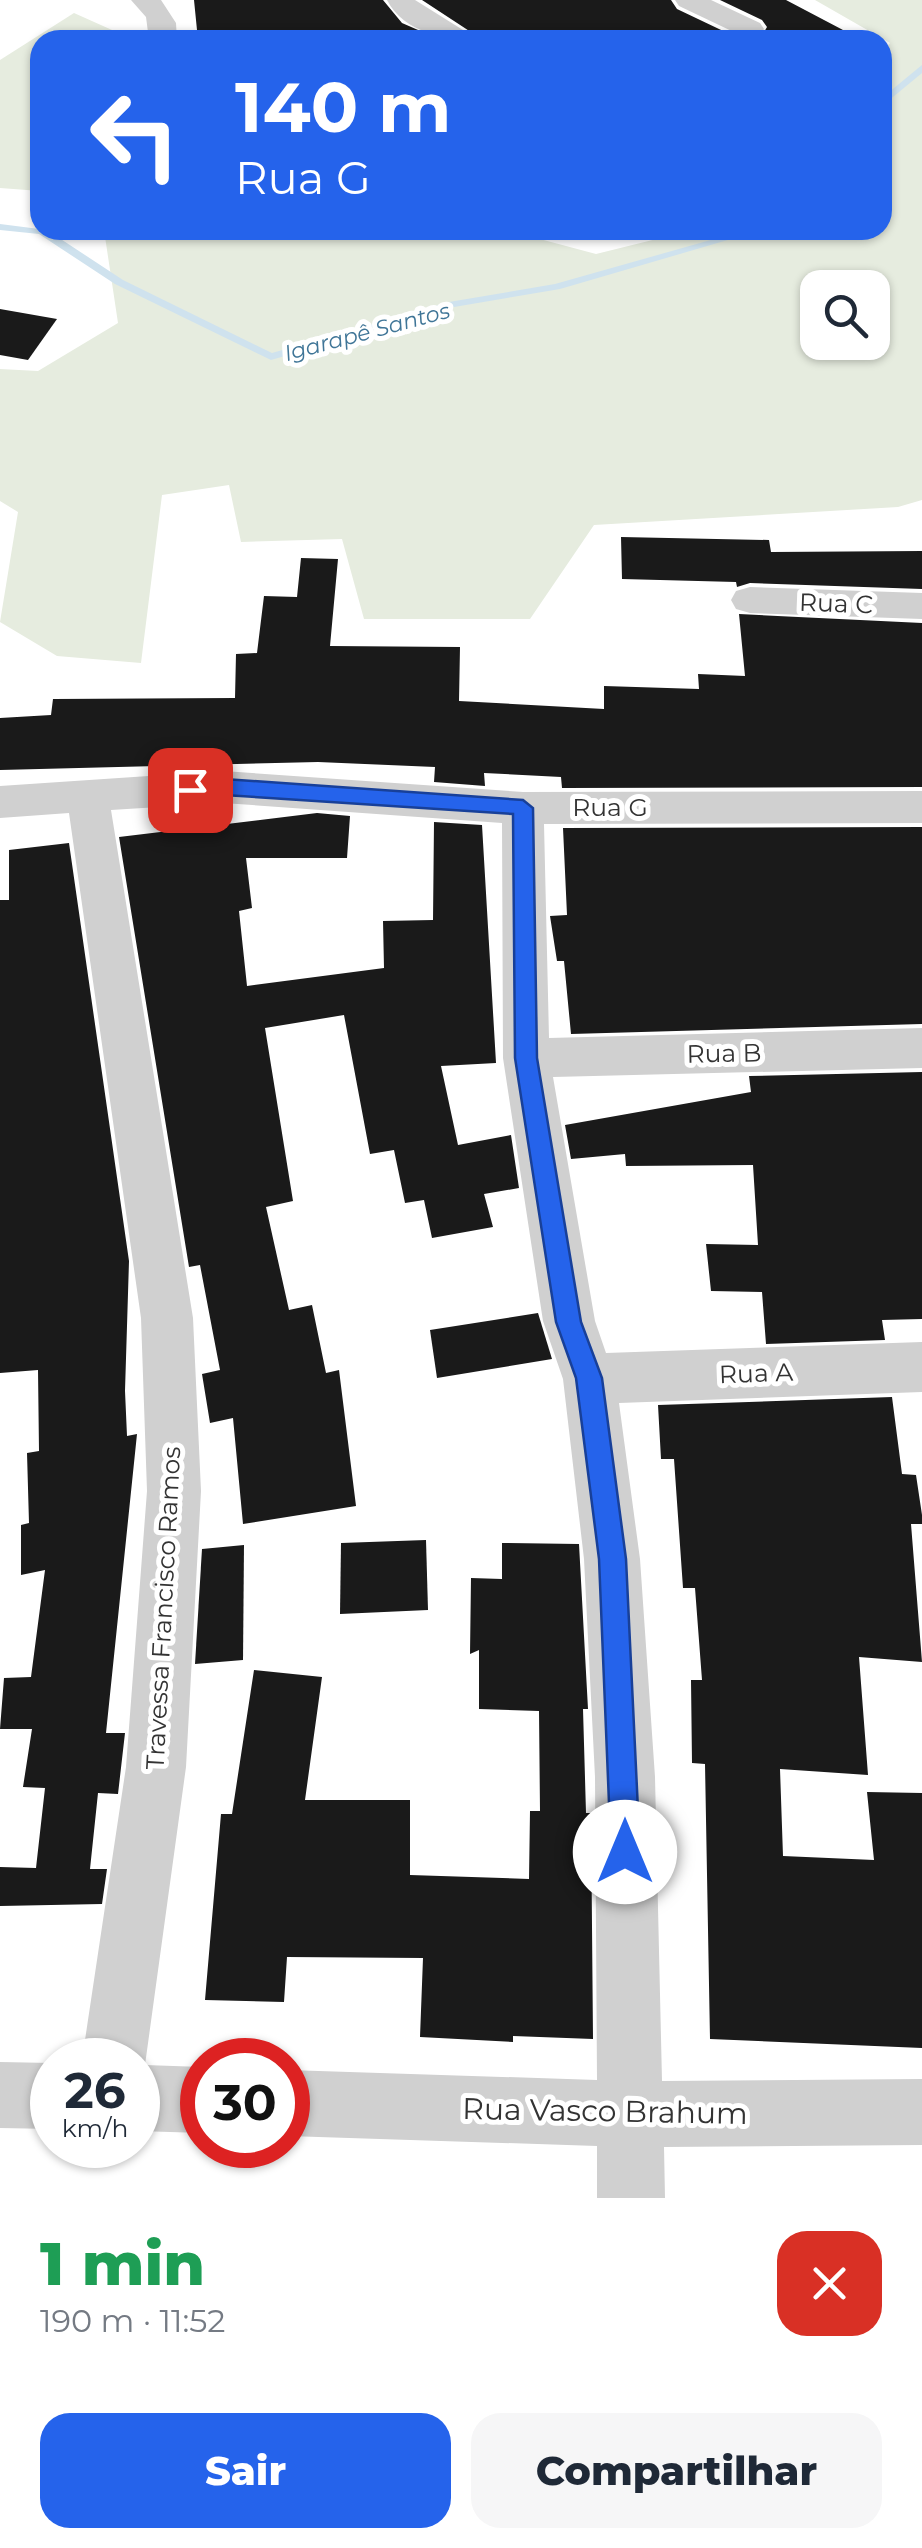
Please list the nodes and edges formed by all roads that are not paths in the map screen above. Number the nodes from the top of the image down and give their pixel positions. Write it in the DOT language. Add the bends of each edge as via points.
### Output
graph roads {
  1 [pos="145,0"];
  2 [pos="401,0"];
  3 [pos="689,0"];
  4 [pos="750,29"];
  5 [pos="164,30"];
  6 [pos="445,30"];
  7 [pos="750,600"];
  8 [pos="922,606"];
  9 [pos="88,798"];
  10 [pos="0,802"];
  11 [pos="922,807"];
  12 [pos="523,808"];
  13 [pos="922,1048"];
  14 [pos="526,1058"];
  15 [pos="922,1367"];
  16 [pos="589,1378"];
  17 [pos="118,2038"];
  18 [pos="0,2095"];
  19 [pos="30,2096"];
  20 [pos="310,2104"];
  21 [pos="922,2112"];
  22 [pos="627,2114"];
  23 [pos="631,2198"];
  1 -- 5 [label="street"];
  2 -- 6 [label="street" via="406,10"];
  3 -- 4 [label="street"];
  7 -- 8 [label="street, Rua C"];
  9 -- 10 [label="street, Rua G"];
  9 -- 12 [label="street, Rua G" via="224,787"];
  9 -- 17 [label="street, Travessa Francisco Ramos" via="167,1318 174,1491 156,1767"];
  11 -- 12 [label="street, Rua G"];
  12 -- 14 [label="street"];
  13 -- 14 [label="street, Rua B"];
  14 -- 16 [label="street" via="569,1322"];
  15 -- 16 [label="street, Rua A"];
  16 -- 22 [label="street" via="612,1559 624,1757"];
  18 -- 19 [label="street"];
  20 -- 22 [label="street, Rua Vasco Brahum"];
  21 -- 22 [label="street, Rua Vasco Brahum"];
  22 -- 23 [label="street"];
}
